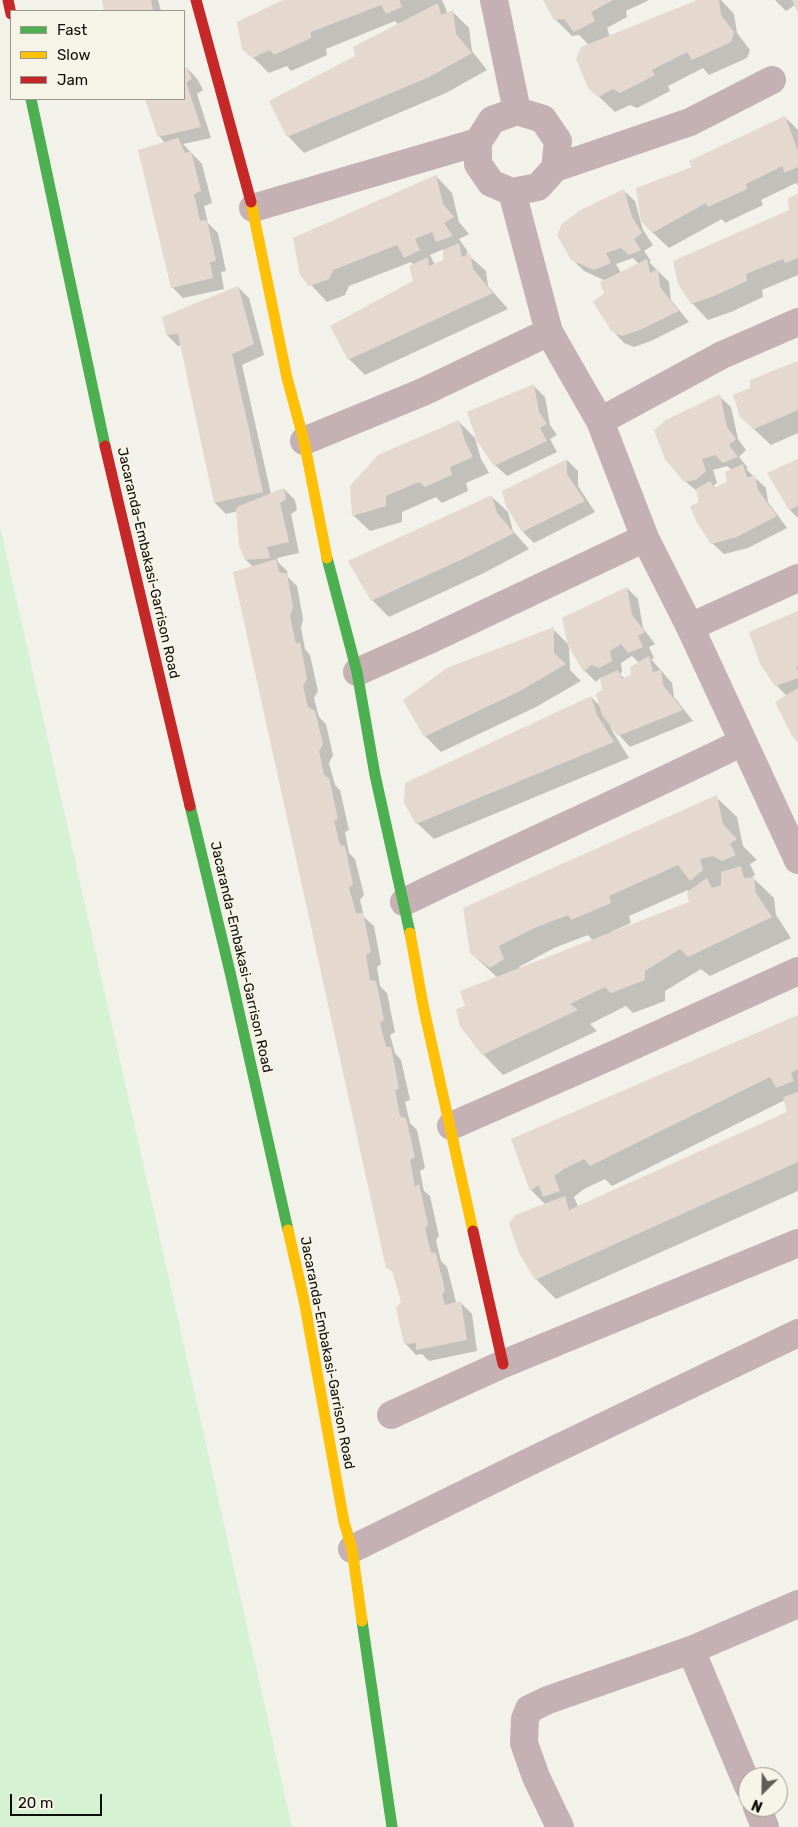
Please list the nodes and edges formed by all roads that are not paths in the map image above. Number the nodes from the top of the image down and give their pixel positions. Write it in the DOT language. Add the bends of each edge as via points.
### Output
graph roads {
  1 [pos="196,0"];
  2 [pos="494,0"];
  3 [pos="772,80"];
  4 [pos="32,100"];
  5 [pos="517,111"];
  6 [pos="478,142"];
  7 [pos="555,168"];
  8 [pos="512,192"];
  9 [pos="254,208"];
  10 [pos="798,322"];
  11 [pos="550,332"];
  12 [pos="600,420"];
  13 [pos="304,440"];
  14 [pos="645,538"];
  15 [pos="798,578"];
  16 [pos="690,626"];
  17 [pos="357,672"];
  18 [pos="744,742"];
  19 [pos="790,822"];
  20 [pos="798,860"];
  21 [pos="404,902"];
  22 [pos="798,971"];
  23 [pos="451,1126"];
  24 [pos="798,1243"];
  25 [pos="798,1334"];
  26 [pos="503,1364"];
  27 [pos="391,1415"];
  28 [pos="352,1549"];
  29 [pos="798,1604"];
  30 [pos="691,1650"];
  31 [pos="740,1767"];
  32 [pos="392,1827"];
  33 [pos="560,1827"];
  1 -- 9 [label="street"];
  2 -- 5 [label="street"];
  3 -- 7 [label="street" via="690,122"];
  4 -- 28 [label="street, Jacaranda-Embakasi-Garrison Road" via="118,507 230,972 299,1280 344,1522"];
  5 -- 6 [label="street" via="492,120"];
  5 -- 7 [label="street" via="543,119 558,141"];
  6 -- 8 [label="street" via="478,164 491,183"];
  6 -- 9 [label="street"];
  7 -- 8 [label="street" via="538,188"];
  8 -- 11 [label="street"];
  9 -- 13 [label="street" via="287,378"];
  10 -- 12 [label="street" via="722,355"];
  11 -- 12 [label="street"];
  11 -- 13 [label="street" via="423,392"];
  12 -- 14 [label="street"];
  13 -- 17 [label="street" via="327,559"];
  14 -- 16 [label="street"];
  14 -- 17 [label="street"];
  15 -- 16 [label="street"];
  16 -- 18 [label="street"];
  17 -- 21 [label="street" via="374,775"];
  18 -- 19 [label="street"];
  18 -- 21 [label="street"];
  19 -- 20 [label="street"];
  21 -- 23 [label="street" via="423,1005"];
  22 -- 23 [label="street"];
  23 -- 26 [label="street"];
  24 -- 26 [label="street"];
  25 -- 28 [label="street"];
  26 -- 27 [label="street"];
  28 -- 32 [label="street, Jacaranda-Embakasi-Garrison Road"];
  29 -- 30 [label="street"];
  30 -- 31 [label="street"];
  30 -- 33 [label="street" via="529,1709 525,1719 524,1743"];
}
